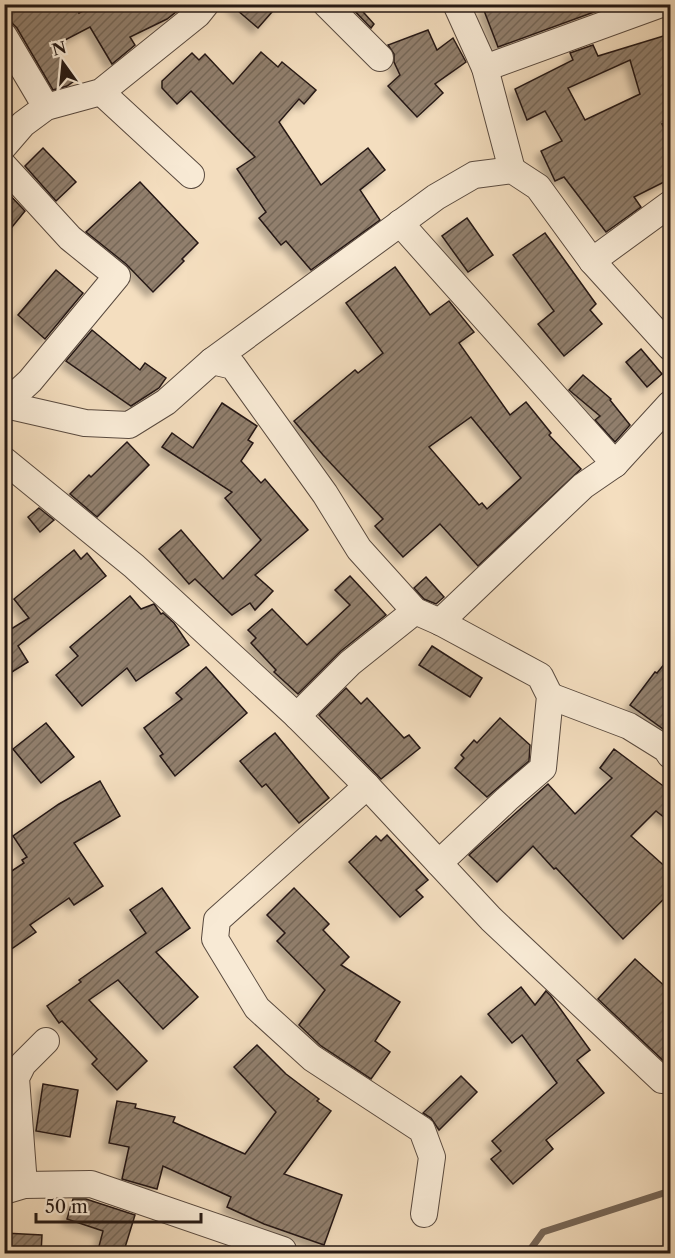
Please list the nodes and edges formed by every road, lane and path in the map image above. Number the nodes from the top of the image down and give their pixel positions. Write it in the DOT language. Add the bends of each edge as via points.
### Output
graph roads {
  1 [pos="206,4"];
  2 [pos="326,4"];
  3 [pos="456,4"];
  4 [pos="661,4"];
  5 [pos="4,36"];
  6 [pos="380,58"];
  7 [pos="485,68"];
  8 [pos="101,92"];
  9 [pos="46,107"];
  10 [pos="4,146"];
  11 [pos="4,166"];
  12 [pos="512,170"];
  13 [pos="191,175"];
  14 [pos="670,204"];
  15 [pos="400,223"];
  16 [pos="592,261"];
  17 [pos="670,347"];
  18 [pos="212,361"];
  19 [pos="670,404"];
  20 [pos="5,405"];
  21 [pos="4,460"];
  22 [pos="615,464"];
  23 [pos="415,610"];
  24 [pos="440,622"];
  25 [pos="550,696"];
  26 [pos="297,716"];
  27 [pos="670,754"];
  28 [pos="367,786"];
  29 [pos="439,863"];
  30 [pos="46,1041"];
  31 [pos="662,1080"];
  32 [pos="14,1188"];
  33 [pos="424,1214"];
  34 [pos="283,1250"];
  1 -- 8 [label="street"];
  2 -- 6 [label="street"];
  3 -- 7 [label="street"];
  4 -- 7 [label="street"];
  5 -- 9 [label="street"];
  7 -- 12 [label="street"];
  8 -- 9 [label="street"];
  8 -- 13 [label="street"];
  9 -- 10 [label="street" via="23,124"];
  11 -- 20 [label="street" via="70,238 117,276 30,381"];
  12 -- 15 [label="street" via="474,175"];
  12 -- 16 [label="street" via="538,187"];
  14 -- 16 [label="street"];
  15 -- 18 [label="street"];
  15 -- 22 [label="street"];
  16 -- 17 [label="street"];
  18 -- 20 [label="street" via="166,402 129,425 85,423"];
  18 -- 23 [label="street" via="233,366 325,494 359,549"];
  19 -- 22 [label="street"];
  21 -- 26 [label="street" via="134,566"];
  22 -- 24 [label="street" via="583,486"];
  23 -- 24 [label="street"];
  23 -- 26 [label="street" via="350,663"];
  24 -- 25 [label="street" via="540,676"];
  25 -- 27 [label="street" via="629,726"];
  25 -- 29 [label="street" via="543,768"];
  26 -- 28 [label="street"];
  28 -- 29 [label="street"];
  28 -- 33 [label="street" via="217,920 215,939 257,1008 312,1058 422,1130 432,1157"];
  29 -- 31 [label="street" via="491,919"];
  30 -- 32 [label="street" via="23,1064 16,1078"];
  32 -- 34 [label="street" via="91,1184"];
}
